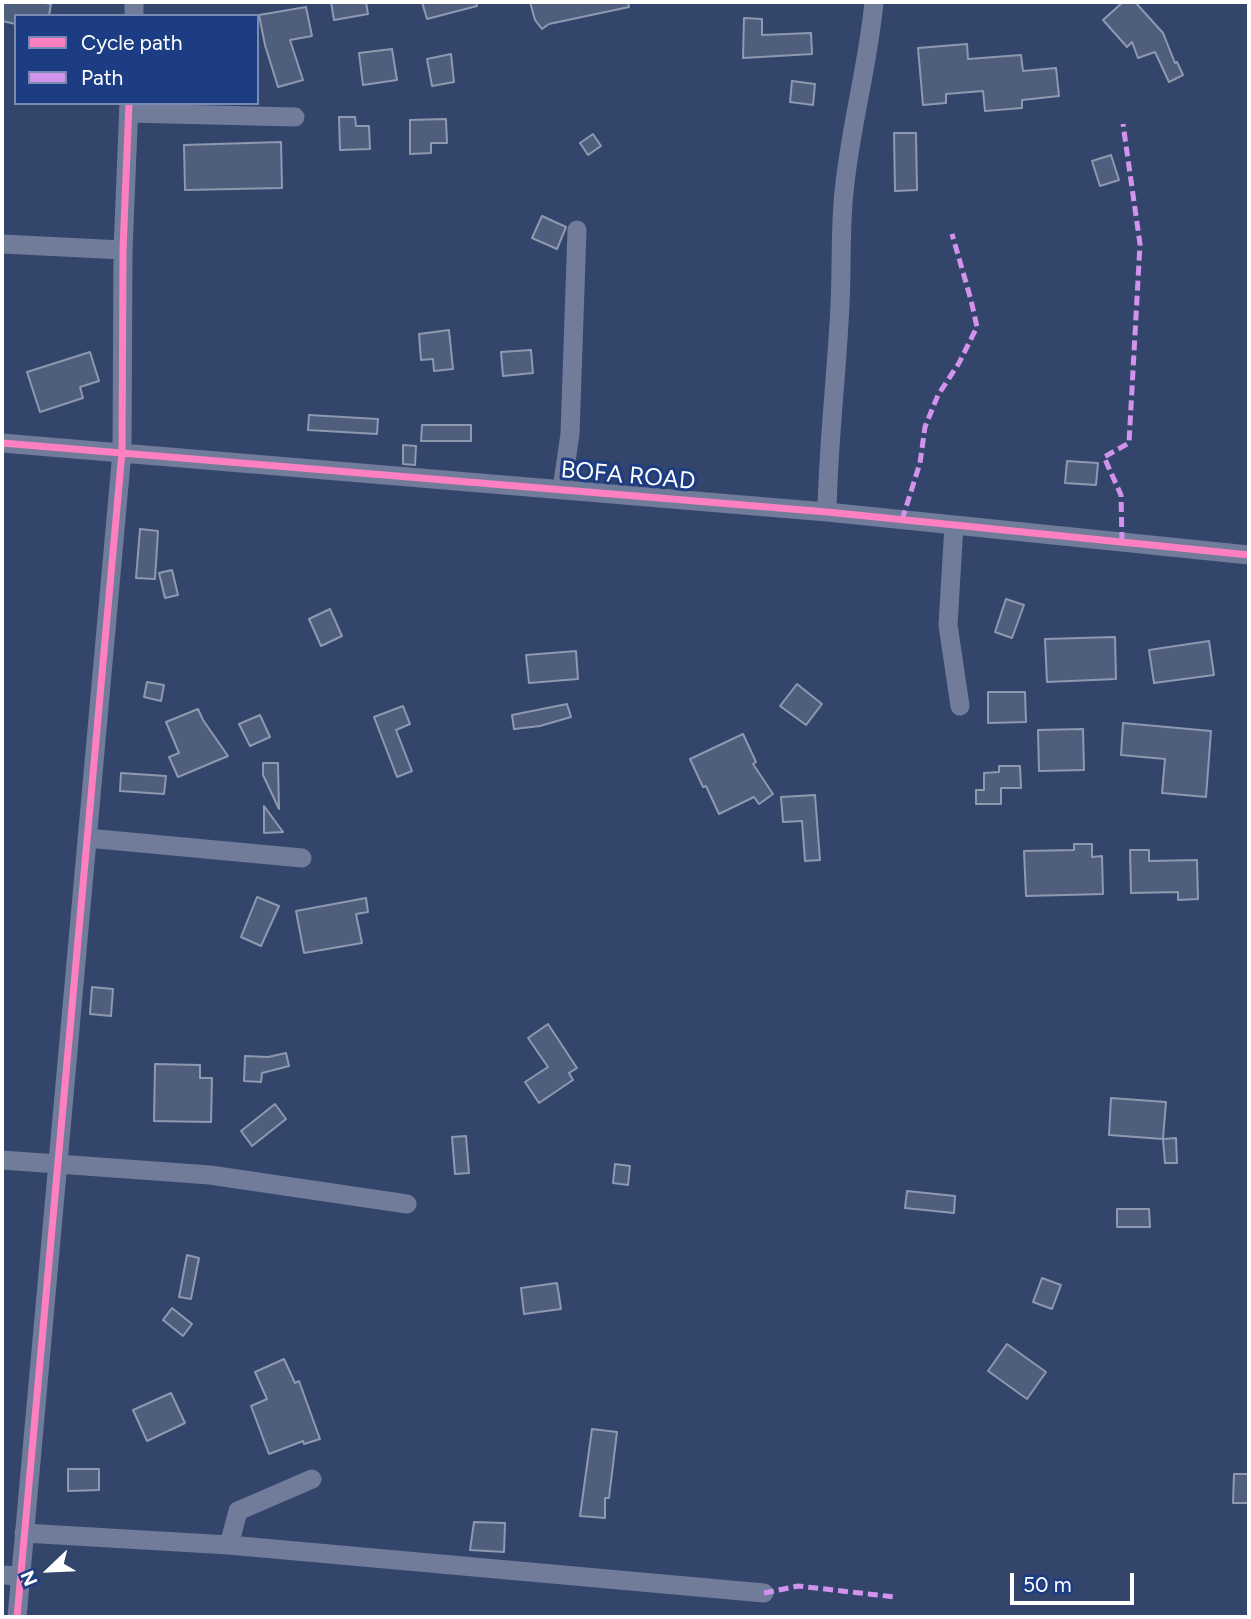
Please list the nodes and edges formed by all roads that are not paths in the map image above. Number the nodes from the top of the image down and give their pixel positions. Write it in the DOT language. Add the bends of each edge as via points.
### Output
graph roads {
  1 [pos="874,2"];
  2 [pos="129,108"];
  3 [pos="295,117"];
  4 [pos="577,230"];
  5 [pos="2,244"];
  6 [pos="123,250"];
  7 [pos="2,443"];
  8 [pos="122,452"];
  9 [pos="562,489"];
  10 [pos="827,512"];
  11 [pos="954,525"];
  12 [pos="1249,555"];
  13 [pos="960,706"];
  14 [pos="87,838"];
  15 [pos="302,858"];
  16 [pos="2,1160"];
  17 [pos="57,1164"];
  18 [pos="408,1204"];
  19 [pos="312,1479"];
  20 [pos="23,1533"];
  21 [pos="229,1545"];
  22 [pos="11,1576"];
  23 [pos="765,1593"];
  24 [pos="17,1617"];
  1 -- 10 [label="street" via="843,194"];
  2 -- 3 [label="street"];
  2 -- 6 [label="street"];
  4 -- 9 [label="street" via="570,434"];
  5 -- 6 [label="street"];
  6 -- 8 [label="street"];
  7 -- 8 [label="street, BOFA ROAD"];
  8 -- 9 [label="street, BOFA ROAD"];
  8 -- 14 [label="street"];
  9 -- 10 [label="street, BOFA ROAD"];
  10 -- 11 [label="street, BOFA ROAD"];
  11 -- 12 [label="street, BOFA ROAD"];
  11 -- 13 [label="street" via="948,625"];
  14 -- 15 [label="street"];
  14 -- 17 [label="street"];
  16 -- 17 [label="street"];
  17 -- 18 [label="street" via="210,1175"];
  17 -- 20 [label="street"];
  19 -- 21 [label="street" via="238,1511"];
  20 -- 21 [label="street"];
  20 -- 22 [label="street"];
  21 -- 23 [label="street"];
  22 -- 24 [label="street"];
}
